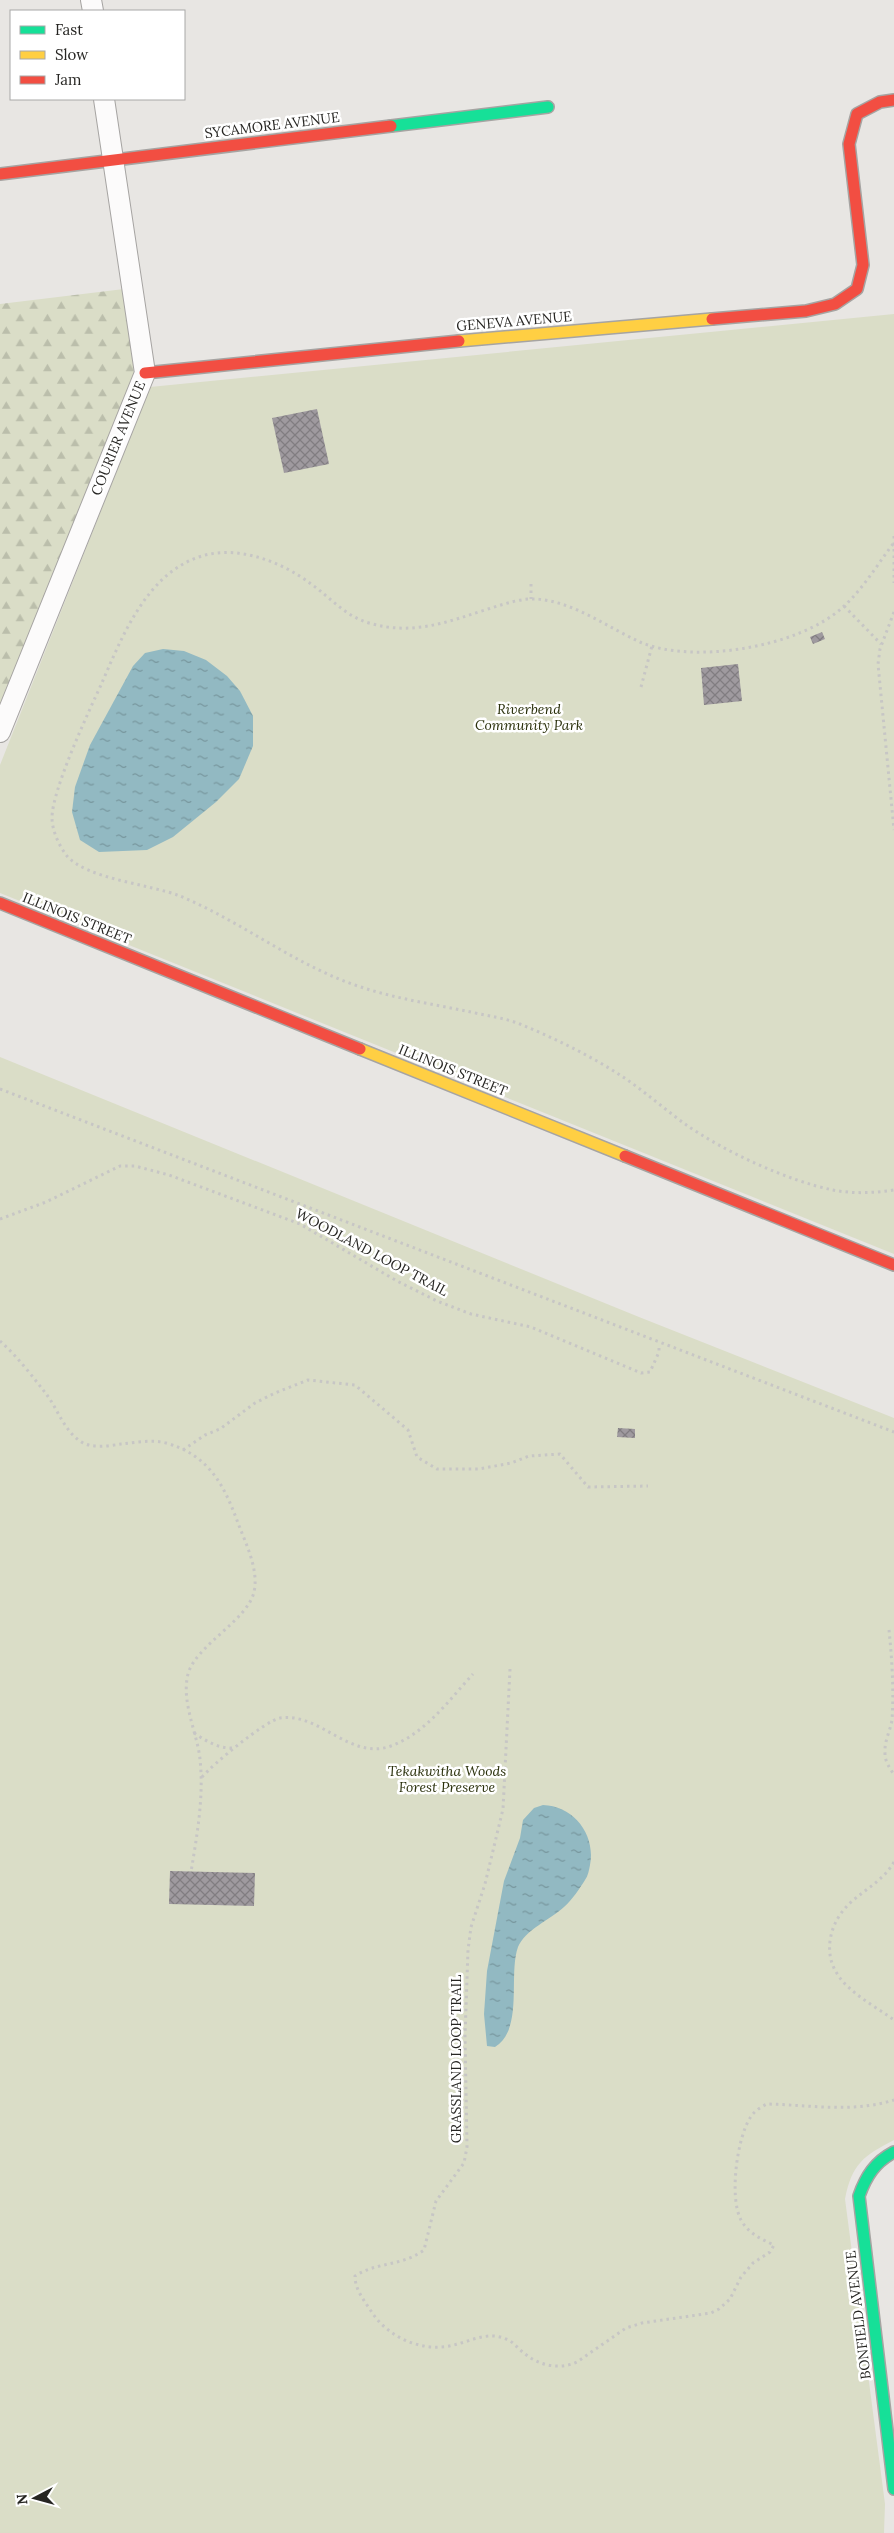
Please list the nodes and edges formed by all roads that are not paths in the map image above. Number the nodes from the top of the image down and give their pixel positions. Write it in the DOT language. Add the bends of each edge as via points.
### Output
graph roads {
  1 [pos="104,100"];
  2 [pos="894,100"];
  3 [pos="548,107"];
  4 [pos="112,159"];
  5 [pos="0,174"];
  6 [pos="144,373"];
  7 [pos="0,732"];
  8 [pos="0,903"];
  9 [pos="894,1265"];
  10 [pos="894,2152"];
  11 [pos="894,2489"];
  1 -- 4 [label="street, COURIER AVENUE"];
  2 -- 6 [label="street, GENEVA AVENUE" via="880,102 857,114 850,144 862,266 857,289 835,304 806,311"];
  3 -- 4 [label="street, SYCAMORE AVENUE"];
  4 -- 5 [label="street, SYCAMORE AVENUE"];
  4 -- 6 [label="street, COURIER AVENUE"];
  6 -- 7 [label="street, COURIER AVENUE"];
  8 -- 9 [label="street, ILLINOIS STREET"];
  10 -- 11 [label="street, BONFIELD AVENUE" via="884,2156 866,2173 859,2196"];
}
